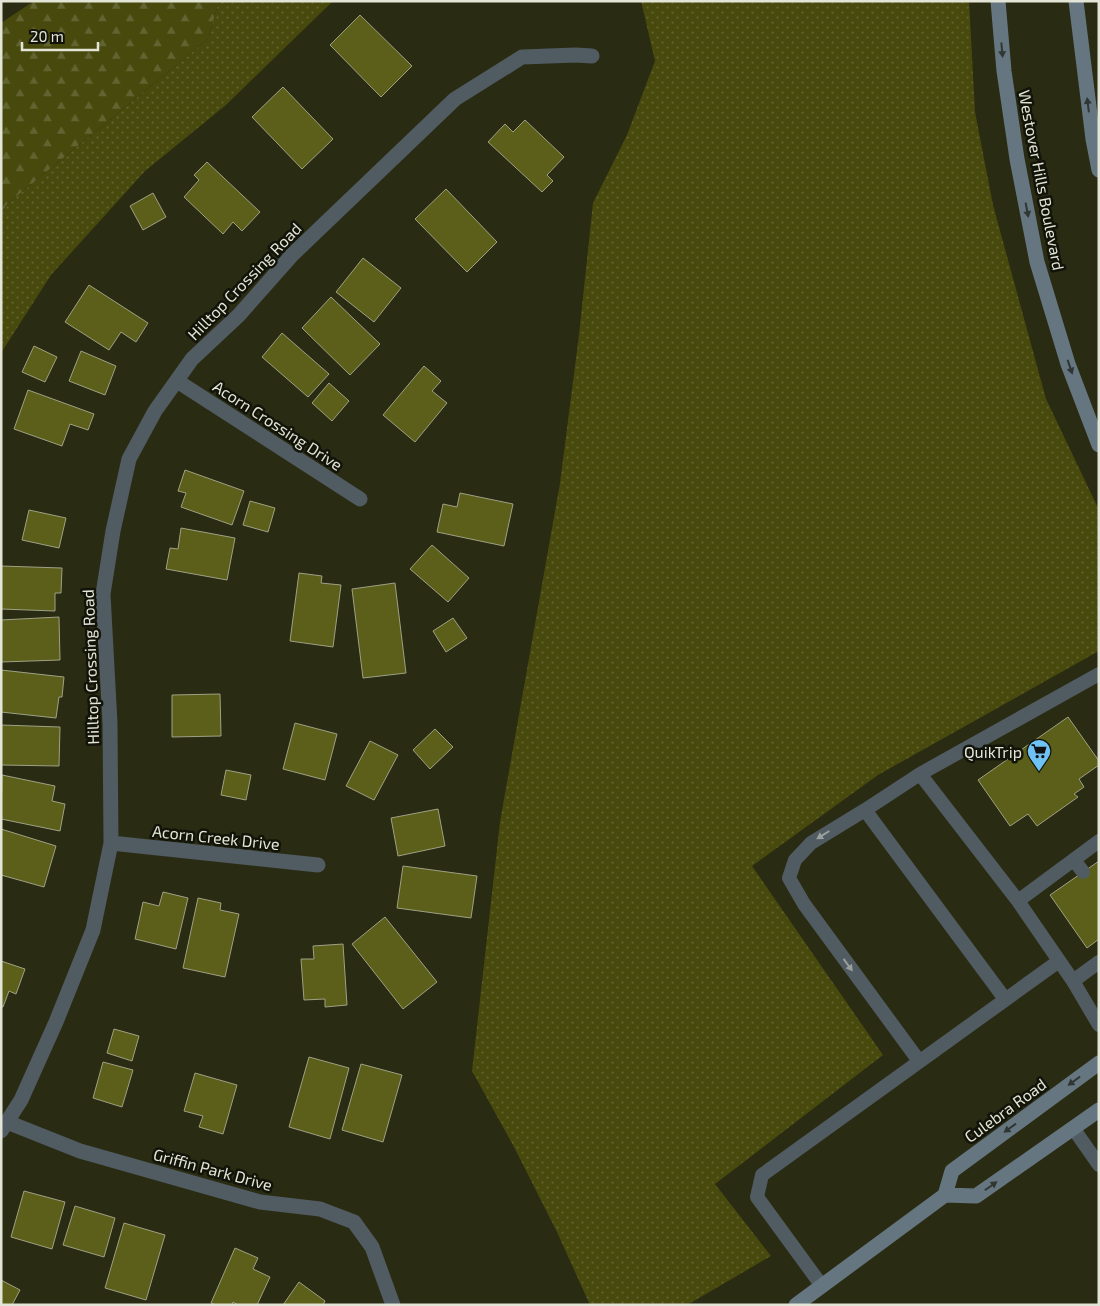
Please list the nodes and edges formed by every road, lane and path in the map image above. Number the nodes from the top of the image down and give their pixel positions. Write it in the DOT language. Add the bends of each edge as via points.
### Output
graph roads {
  1 [pos="998,1"];
  2 [pos="1076,1"];
  3 [pos="592,56"];
  4 [pos="1099,170"];
  5 [pos="177,381"];
  6 [pos="1099,445"];
  7 [pos="360,499"];
  8 [pos="1099,674"];
  9 [pos="920,774"];
  10 [pos="865,810"];
  11 [pos="1099,841"];
  12 [pos="111,843"];
  13 [pos="1074,860"];
  14 [pos="318,865"];
  15 [pos="1083,872"];
  16 [pos="1018,901"];
  17 [pos="1059,961"];
  18 [pos="1099,962"];
  19 [pos="1073,981"];
  20 [pos="1005,999"];
  21 [pos="1099,1025"];
  22 [pos="919,1061"];
  23 [pos="1099,1063"];
  24 [pos="1099,1110"];
  25 [pos="4,1126"];
  26 [pos="1073,1128"];
  27 [pos="1099,1165"];
  28 [pos="945,1195"];
  29 [pos="822,1286"];
  30 [pos="393,1305"];
  31 [pos="796,1305"];
  1 -- 6 [label="main road, Westover Hills Boulevard, one-way" via="1015,150 1037,262 1068,364"];
  4 -- 2 [label="main road, one-way"];
  3 -- 5 [label="street, Hilltop Crossing Road" via="522,57 456,99 292,255 239,315 192,360"];
  5 -- 7 [label="street, Acorn Crossing Drive"];
  5 -- 12 [label="street, Hilltop Crossing Road" via="155,411 130,459 113,531 103,594 110,723"];
  8 -- 9 [label="lane"];
  9 -- 10 [label="lane"];
  9 -- 16 [label="lane"];
  10 -- 20 [label="lane"];
  10 -- 22 [label="lane, one-way" via="811,843 795,860 789,878 804,904"];
  11 -- 13 [label="lane"];
  12 -- 14 [label="street, Acorn Creek Drive"];
  12 -- 25 [label="street, Hilltop Crossing Road" via="93,930 56,1022 20,1100"];
  13 -- 15 [label="lane"];
  13 -- 16 [label="lane"];
  16 -- 17 [label="lane"];
  17 -- 19 [label="lane"];
  17 -- 20 [label="lane"];
  18 -- 19 [label="lane"];
  19 -- 21 [label="lane"];
  20 -- 22 [label="lane"];
  22 -- 29 [label="lane" via="762,1175 757,1197"];
  23 -- 28 [label="main road, Culebra Road, one-way" via="952,1172"];
  24 -- 26 [label="main road"];
  25 -- 30 [label="street, Griffin Park Drive" via="106,1159 260,1202 320,1209 354,1222 372,1247"];
  26 -- 27 [label="lane"];
  28 -- 26 [label="main road, one-way" via="976,1196"];
  28 -- 29 [label="main road"];
  29 -- 31 [label="main road"];
}
